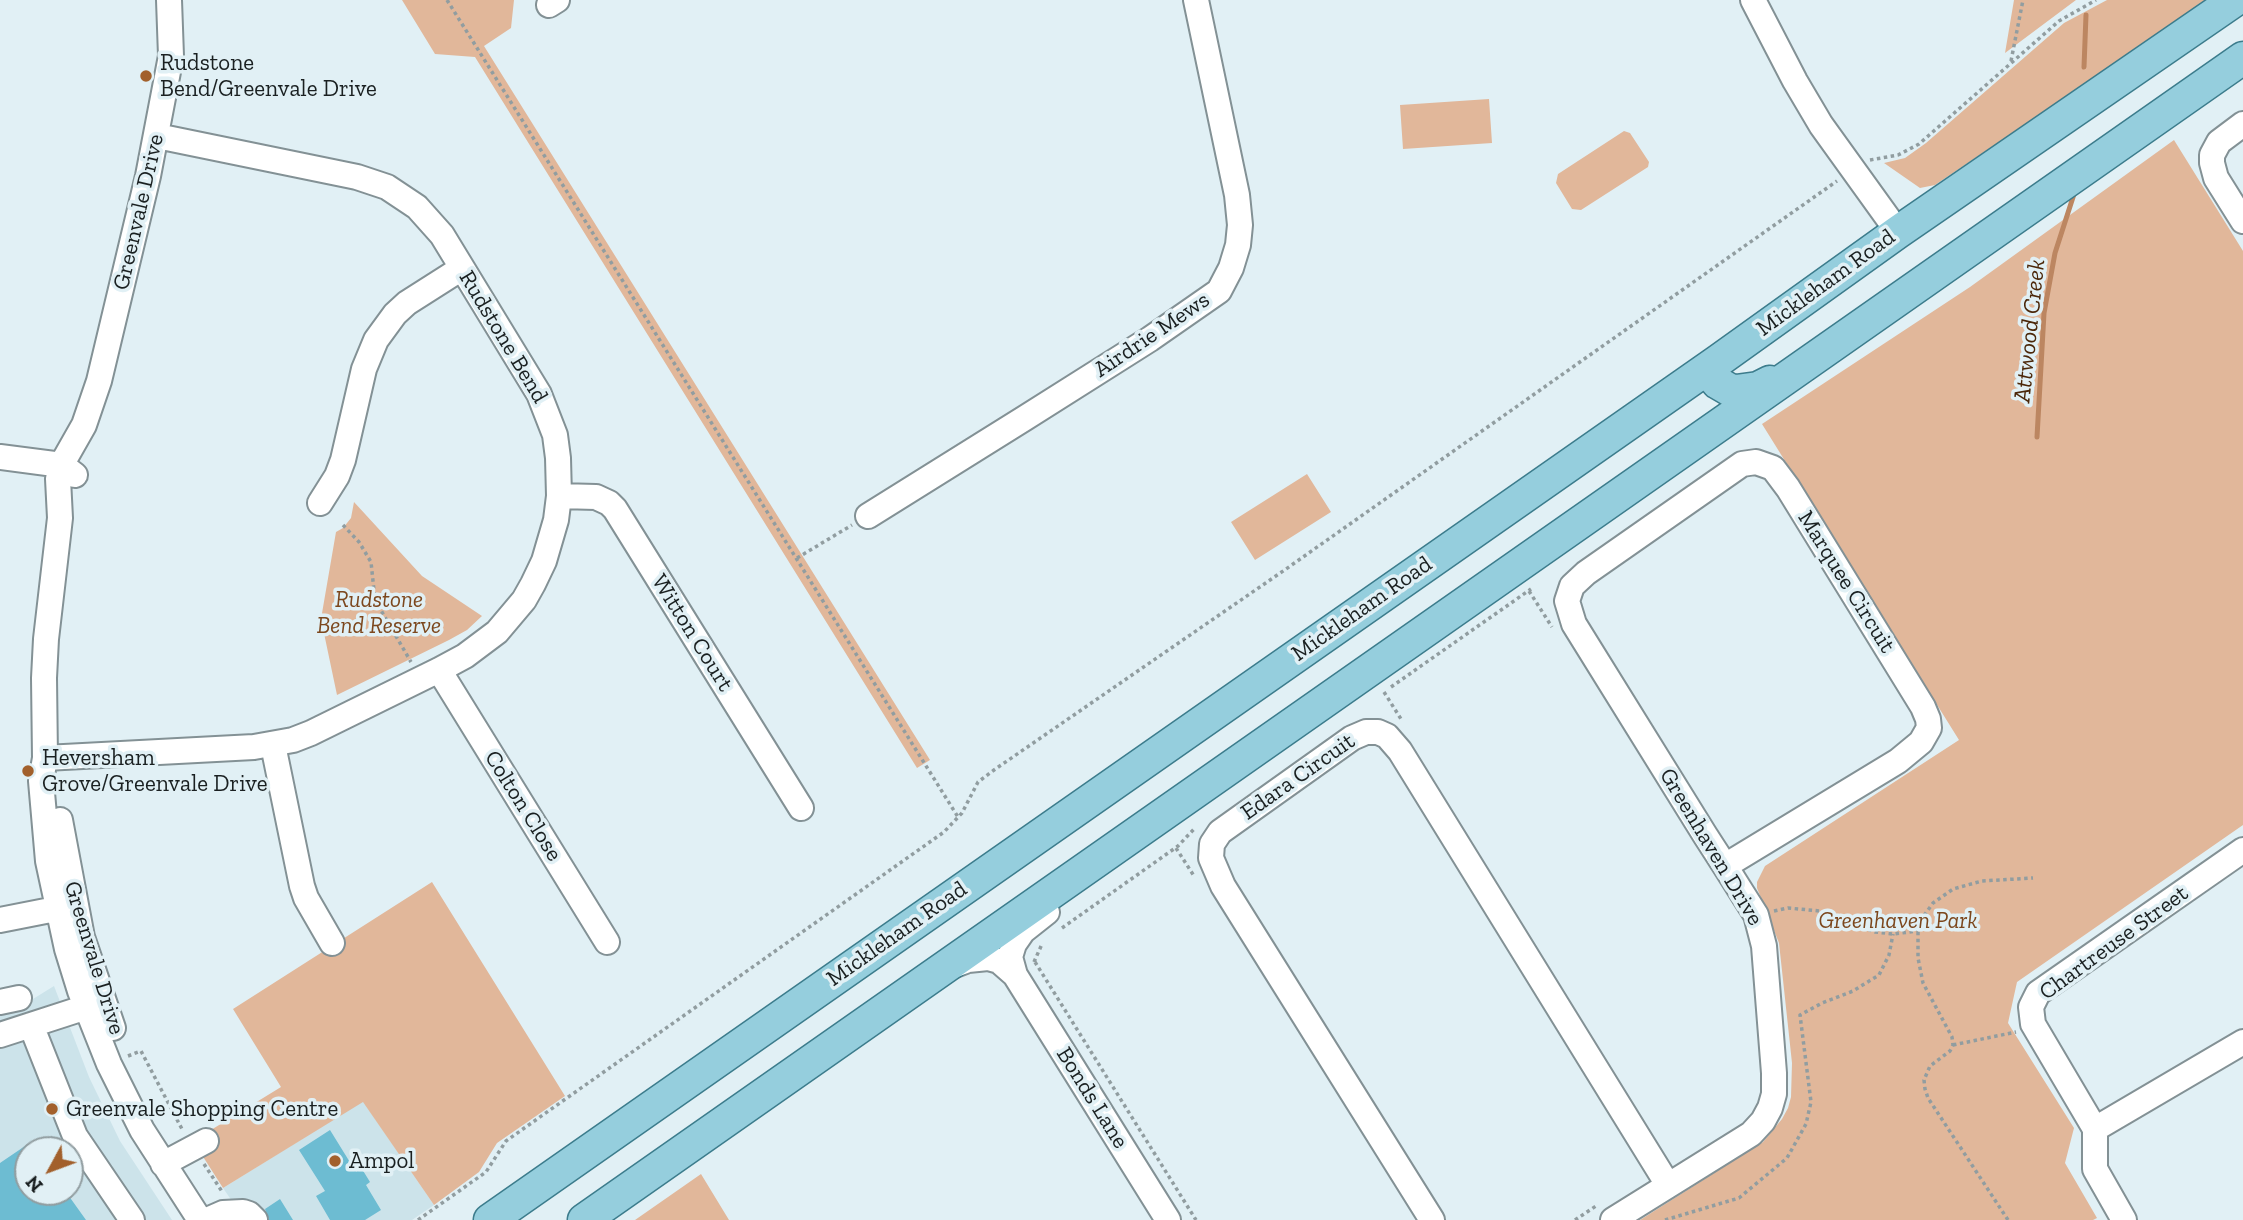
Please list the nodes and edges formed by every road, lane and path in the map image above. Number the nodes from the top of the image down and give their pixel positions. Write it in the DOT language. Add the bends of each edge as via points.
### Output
graph roads {
  1 [pos="169,0"];
  2 [pos="447,0"];
  3 [pos="1196,0"];
  4 [pos="1753,0"];
  5 [pos="2023,0"];
  6 [pos="2096,0"];
  7 [pos="2235,0"];
  8 [pos="2243,58"];
  9 [pos="2011,63"];
  10 [pos="2243,124"];
  11 [pos="157,136"];
  12 [pos="1853,170"];
  13 [pos="2243,221"];
  14 [pos="1898,232"];
  15 [pos="462,268"];
  16 [pos="1826,350"];
  17 [pos="1718,360"];
  18 [pos="0,458"];
  19 [pos="65,473"];
  20 [pos="559,496"];
  21 [pos="320,503"];
  22 [pos="867,516"];
  23 [pos="342,525"];
  24 [pos="797,558"];
  25 [pos="1539,583"];
  26 [pos="1529,590"];
  27 [pos="1566,630"];
  28 [pos="411,662"];
  29 [pos="439,670"];
  30 [pos="1374,699"];
  31 [pos="273,745"];
  32 [pos="45,758"];
  33 [pos="1213,780"];
  34 [pos="801,808"];
  35 [pos="958,817"];
  36 [pos="1199,824"];
  37 [pos="2243,850"];
  38 [pos="1725,866"];
  39 [pos="2033,878"];
  40 [pos="66,907"];
  41 [pos="1757,918"];
  42 [pos="0,920"];
  43 [pos="1918,931"];
  44 [pos="1053,934"];
  45 [pos="607,942"];
  46 [pos="1043,942"];
  47 [pos="332,943"];
  48 [pos="1025,969"];
  49 [pos="939,972"];
  50 [pos="95,1005"];
  51 [pos="2033,1024"];
  52 [pos="31,1026"];
  53 [pos="0,1035"];
  54 [pos="2243,1042"];
  55 [pos="1953,1045"];
  56 [pos="2095,1129"];
  57 [pos="206,1141"];
  58 [pos="169,1160"];
  59 [pos="1668,1185"];
  60 [pos="1609,1211"];
  61 [pos="201,1216"];
  62 [pos="132,1220"];
  63 [pos="255,1220"];
  64 [pos="418,1220"];
  65 [pos="490,1220"];
  66 [pos="583,1220"];
  67 [pos="1168,1220"];
  68 [pos="1196,1220"];
  69 [pos="1432,1220"];
  70 [pos="1574,1220"];
  71 [pos="2008,1220"];
  72 [pos="2124,1220"];
  1 -- 11 [label="street, Greenvale Drive" via="172,56"];
  2 -- 24 [label="path"];
  3 -- 22 [label="street, Airdrie Mews" via="1240,225 1231,268 1219,291"];
  4 -- 12 [label="street" via="1795,81"];
  5 -- 9 [label="path"];
  6 -- 9 [label="path" via="2059,21"];
  7 -- 14 [label="main road, Mickleham Road"];
  8 -- 16 [label="main road"];
  9 -- 12 [label="path" via="1919,144"];
  10 -- 13 [label="street" via="2215,148 2212,163 2216,178"];
  11 -- 15 [label="street, Rudstone Bend" via="348,174 387,187 431,221"];
  11 -- 19 [label="street, Greenvale Drive" via="99,381 90,444"];
  12 -- 14 [label="street"];
  12 -- 35 [label="path" via="994,770 978,782"];
  14 -- 17 [label="main road, Mickleham Road"];
  15 -- 20 [label="street, Rudstone Bend" via="528,372 548,414 555,435"];
  15 -- 21 [label="street" via="407,303 376,340 364,369 338,476"];
  16 -- 17 [label="main road" via="1745,391 1730,390 1715,380 1712,372"];
  16 -- 33 [label="main road"];
  17 -- 65 [label="main road, Mickleham Road"];
  18 -- 19 [label="street"];
  19 -- 32 [label="street, Greenvale Drive" via="76,508 56,566 44,678"];
  20 -- 29 [label="street, Rudstone Bend" via="552,539 524,600 483,644"];
  20 -- 34 [label="street, Witton Court" via="596,498 615,509"];
  22 -- 24 [label="path"];
  23 -- 28 [label="path" via="368,556 375,600"];
  24 -- 35 [label="path"];
  25 -- 26 [label="path"];
  26 -- 27 [label="path"];
  26 -- 30 [label="path"];
  27 -- 38 [label="street, Greenhaven Drive"];
  27 -- 38 [label="street, Marquee Circuit" via="1568,596 1586,573 1742,464 1763,463 1780,476 1923,707 1928,729 1922,742 1898,761"];
  29 -- 31 [label="street, Rudstone Bend" via="311,733"];
  29 -- 45 [label="street, Colton Close"];
  31 -- 32 [label="street, Rudstone Bend"];
  31 -- 47 [label="street" via="302,886"];
  32 -- 40 [label="street, Greenvale Drive" via="41,781 48,861"];
  33 -- 48 [label="street" via="1155,836 1023,931 1011,952 1011,963"];
  33 -- 49 [label="main road"];
  35 -- 64 [label="path" via="944,832 506,1141 486,1172"];
  36 -- 44 [label="path" via="1178,846"];
  37 -- 51 [label="street, Chartreuse Street" via="2038,993 2031,1007"];
  38 -- 41 [label="street, Greenhaven Drive"];
  39 -- 43 [label="path" via="1982,881 1947,891 1933,903"];
  40 -- 42 [label="street"];
  40 -- 50 [label="street, Greenvale Drive" via="67,949"];
  41 -- 43 [label="path" via="1801,908 1868,931"];
  41 -- 59 [label="street, Greenhaven Drive" via="1764,946 1772,1101 1751,1134"];
  43 -- 55 [label="path" via="1923,982"];
  46 -- 48 [label="path"];
  48 -- 49 [label="street" via="988,958 968,960"];
  48 -- 67 [label="street, Bonds Lane"];
  48 -- 68 [label="path"];
  49 -- 66 [label="main road"];
  50 -- 52 [label="street"];
  50 -- 58 [label="street, Greenvale Drive" via="127,1063"];
  51 -- 55 [label="path" via="2009,1034"];
  51 -- 56 [label="street, Chartreuse Street"];
  52 -- 53 [label="street"];
  52 -- 62 [label="street" via="75,1136"];
  54 -- 56 [label="street"];
  55 -- 71 [label="path" via="1930,1066 1924,1080 1928,1098"];
  56 -- 72 [label="street" via="2095,1169"];
  57 -- 58 [label="street"];
  58 -- 61 [label="street, Greenvale Drive"];
  59 -- 60 [label="street, Greenhaven Drive"];
  59 -- 69 [label="street, Edara Circuit" via="1400,751 1387,736 1366,732 1220,832 1212,844 1211,858 1223,886"];
  60 -- 70 [label="path"];
  61 -- 63 [label="street" via="243,1212"];
}
